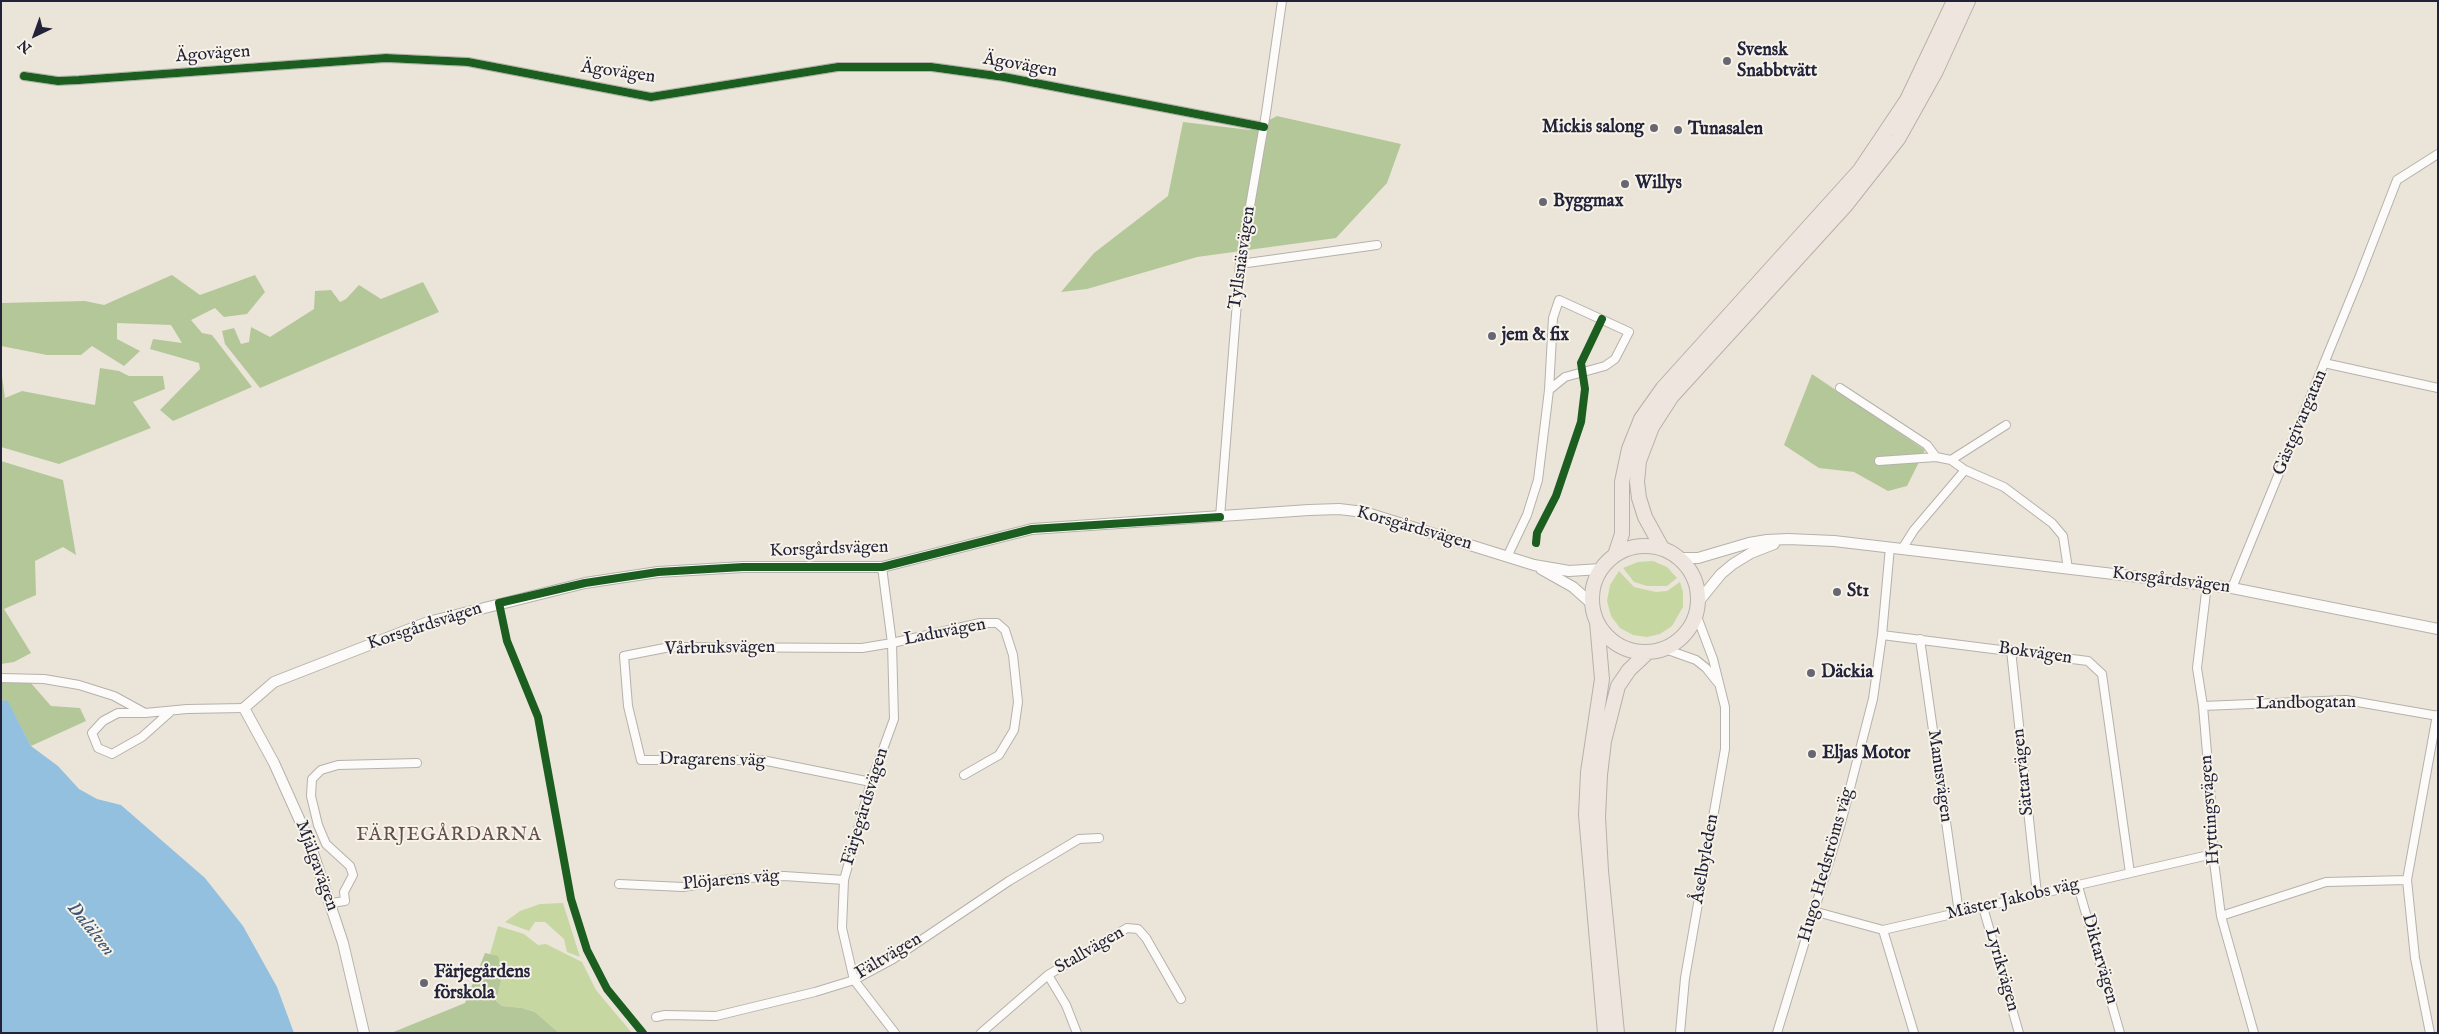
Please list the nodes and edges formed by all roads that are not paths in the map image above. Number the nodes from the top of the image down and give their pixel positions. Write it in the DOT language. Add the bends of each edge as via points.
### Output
graph roads {
  1 [pos="1282,1"];
  2 [pos="1954,1"];
  3 [pos="1968,1"];
  4 [pos="24,76"];
  5 [pos="1264,127"];
  6 [pos="2438,154"];
  7 [pos="1377,244"];
  8 [pos="1240,264"];
  9 [pos="2324,363"];
  10 [pos="1840,388"];
  11 [pos="2438,388"];
  12 [pos="1549,390"];
  13 [pos="2006,425"];
  14 [pos="1936,456"];
  15 [pos="1951,460"];
  16 [pos="1879,461"];
  17 [pos="1965,470"];
  18 [pos="1220,517"];
  19 [pos="1788,539"];
  20 [pos="1890,547"];
  21 [pos="1662,548"];
  22 [pos="1902,549"];
  23 [pos="1615,555"];
  24 [pos="1508,557"];
  25 [pos="1680,558"];
  26 [pos="1534,565"];
  27 [pos="882,567"];
  28 [pos="1601,568"];
  29 [pos="2068,568"];
  30 [pos="2207,584"];
  31 [pos="2232,588"];
  32 [pos="1592,604"];
  33 [pos="1697,607"];
  34 [pos="1597,622"];
  35 [pos="2438,629"];
  36 [pos="1882,635"];
  37 [pos="1920,639"];
  38 [pos="892,643"];
  39 [pos="1665,649"];
  40 [pos="2011,650"];
  41 [pos="1648,652"];
  42 [pos="1,678"];
  43 [pos="1720,685"];
  44 [pos="2203,706"];
  45 [pos="244,708"];
  46 [pos="170,712"];
  47 [pos="145,713"];
  48 [pos="2437,716"];
  49 [pos="641,760"];
  50 [pos="417,763"];
  51 [pos="964,775"];
  52 [pos="871,782"];
  53 [pos="1099,838"];
  54 [pos="2213,854"];
  55 [pos="2130,873"];
  56 [pos="844,880"];
  57 [pos="2407,880"];
  58 [pos="619,884"];
  59 [pos="2078,886"];
  60 [pos="2037,894"];
  61 [pos="331,903"];
  62 [pos="1983,907"];
  63 [pos="1813,911"];
  64 [pos="1959,913"];
  65 [pos="2221,916"];
  66 [pos="1883,930"];
  67 [pos="1048,976"];
  68 [pos="854,980"];
  69 [pos="1181,999"];
  70 [pos="656,1017"];
  71 [pos="364,1033"];
  72 [pos="895,1033"];
  73 [pos="981,1033"];
  74 [pos="1077,1033"];
  75 [pos="1605,1033"];
  76 [pos="1617,1033"];
  77 [pos="1680,1033"];
  78 [pos="1778,1033"];
  79 [pos="1914,1033"];
  80 [pos="2019,1033"];
  81 [pos="2120,1033"];
  82 [pos="2254,1033"];
  83 [pos="2430,1033"];
  1 -- 5 [label="street, Tyllsnäsvägen"];
  2 -- 23 [label="highway" via="1907,100 1860,170 1663,388 1641,419 1629,449 1622,482 1623,524"];
  3 -- 21 [label="highway" via="1918,106 1892,146 1846,205 1672,396 1652,427 1639,461 1637,482 1645,517"];
  4 -- 5 [label="street, Ägovägen" via="58,81 79,80 386,58 468,62 651,97 838,67 931,67 1004,77"];
  5 -- 8 [label="street, Tyllsnäsvägen"];
  6 -- 9 [label="street" via="2397,180"];
  7 -- 8 [label="street"];
  8 -- 18 [label="street, Tyllsnäsvägen"];
  9 -- 11 [label="street, Gästgivargatan"];
  9 -- 31 [label="street, Gästgivargatan"];
  10 -- 14 [label="street" via="1927,446"];
  12 -- 12 [label="street" via="1565,377 1605,366 1615,358 1629,332 1558,300 1553,318"];
  12 -- 24 [label="street" via="1536,489"];
  13 -- 15 [label="street"];
  14 -- 15 [label="street"];
  14 -- 16 [label="street"];
  15 -- 17 [label="street"];
  17 -- 22 [label="street"];
  17 -- 29 [label="street" via="2004,487 2052,523 2063,536"];
  18 -- 24 [label="street, Korsgårdsvägen" via="1339,509 1364,512"];
  18 -- 27 [label="street, Korsgårdsvägen" via="1032,529"];
  19 -- 20 [label="street, Korsgårdsvägen"];
  19 -- 25 [label="street, Korsgårdsvägen" via="1749,543 1698,558"];
  19 -- 33 [label="street, Korsgårdsvägen" via="1732,564"];
  20 -- 22 [label="street, Korsgårdsvägen"];
  20 -- 36 [label="street, Hugo Hedströms väg"];
  21 -- 23 [label="highway" via="1633,547"];
  21 -- 25 [label="highway"];
  22 -- 29 [label="street, Korsgårdsvägen"];
  23 -- 28 [label="highway"];
  24 -- 26 [label="street, Korsgårdsvägen"];
  25 -- 33 [label="highway" via="1694,577"];
  26 -- 28 [label="street, Korsgårdsvägen" via="1569,570"];
  26 -- 32 [label="street, Korsgårdsvägen" via="1573,587"];
  27 -- 38 [label="street, Färjegårdsvägen"];
  27 -- 45 [label="street, Korsgårdsvägen" via="743,567 658,572 585,584 428,622 274,682"];
  28 -- 32 [label="highway"];
  29 -- 30 [label="street, Korsgårdsvägen"];
  30 -- 31 [label="street, Korsgårdsvägen"];
  30 -- 44 [label="street, Hyttingsvägen" via="2197,668"];
  31 -- 35 [label="street, Korsgårdsvägen"];
  32 -- 34 [label="highway"];
  33 -- 39 [label="highway" via="1685,635"];
  33 -- 43 [label="street, Åselbyleden"];
  34 -- 41 [label="highway" via="1607,636 1622,647"];
  34 -- 75 [label="highway" via="1602,679 1588,772 1586,815"];
  36 -- 37 [label="street, Bokvägen"];
  36 -- 63 [label="street, Hugo Hedströms väg" via="1873,699 1841,823"];
  37 -- 40 [label="street, Bokvägen"];
  37 -- 64 [label="street, Manusvägen"];
  38 -- 49 [label="street, Vårbruksvägen" via="862,648 670,647 624,656 628,706"];
  38 -- 51 [label="street, Laduvägen" via="980,623 997,623 1005,630 1013,655 1018,702 1014,730 999,755"];
  38 -- 52 [label="street, Färjegårdsvägen" via="894,719"];
  39 -- 41 [label="highway"];
  39 -- 43 [label="street, Åselbyleden" via="1696,660"];
  40 -- 55 [label="street, Bokvägen" via="2088,661 2102,674"];
  40 -- 60 [label="street, Sättarvägen"];
  41 -- 76 [label="highway" via="1629,670 1614,696 1600,775 1598,817"];
  42 -- 47 [label="street" via="79,685 114,696"];
  43 -- 77 [label="street, Åselbyleden" via="1725,708 1725,749 1685,978"];
  44 -- 48 [label="street, Landbogatan" via="2346,700"];
  44 -- 54 [label="street, Hyttingsvägen"];
  45 -- 46 [label="street"];
  45 -- 61 [label="street, Mjälgavägen" via="274,763 309,841"];
  46 -- 47 [label="street"];
  46 -- 47 [label="street" via="142,737 112,754 98,748 92,733 103,721 118,713"];
  48 -- 57 [label="street"];
  49 -- 52 [label="street, Dragarens väg" via="762,760"];
  50 -- 61 [label="street" via="338,765 321,770 312,779 311,796 326,844 350,866 353,875 344,892 345,901"];
  52 -- 56 [label="street, Färjegårdsvägen"];
  53 -- 68 [label="street, Fältvägen" via="1079,839 1001,886 894,959"];
  54 -- 55 [label="street, Mäster Jakobs väg"];
  54 -- 65 [label="street, Hyttingsvägen"];
  55 -- 59 [label="street, Mäster Jakobs väg"];
  56 -- 58 [label="street, Plöjarens väg" via="784,876 683,887"];
  56 -- 68 [label="street, Färjegårdsvägen" via="842,928"];
  57 -- 65 [label="street" via="2326,882"];
  57 -- 83 [label="street" via="2415,958"];
  59 -- 60 [label="street, Mäster Jakobs väg"];
  59 -- 81 [label="street, Diktarvägen"];
  60 -- 62 [label="street, Mäster Jakobs väg"];
  61 -- 71 [label="street, Mjälgavägen"];
  62 -- 64 [label="street, Mäster Jakobs väg"];
  62 -- 80 [label="street, Lyrikvägen"];
  63 -- 66 [label="street, Mäster Jakobs väg"];
  63 -- 78 [label="street, Hugo Hedströms väg"];
  64 -- 66 [label="street, Mäster Jakobs väg"];
  65 -- 82 [label="street, Hyttingsvägen"];
  66 -- 79 [label="street"];
  67 -- 69 [label="street, Stallvägen" via="1127,928 1138,929"];
  67 -- 73 [label="street, Stallvägen"];
  67 -- 74 [label="street" via="1066,1005"];
  68 -- 70 [label="street, Fältvägen" via="716,1016"];
  68 -- 72 [label="street, Färjegårdsvägen"];
}
